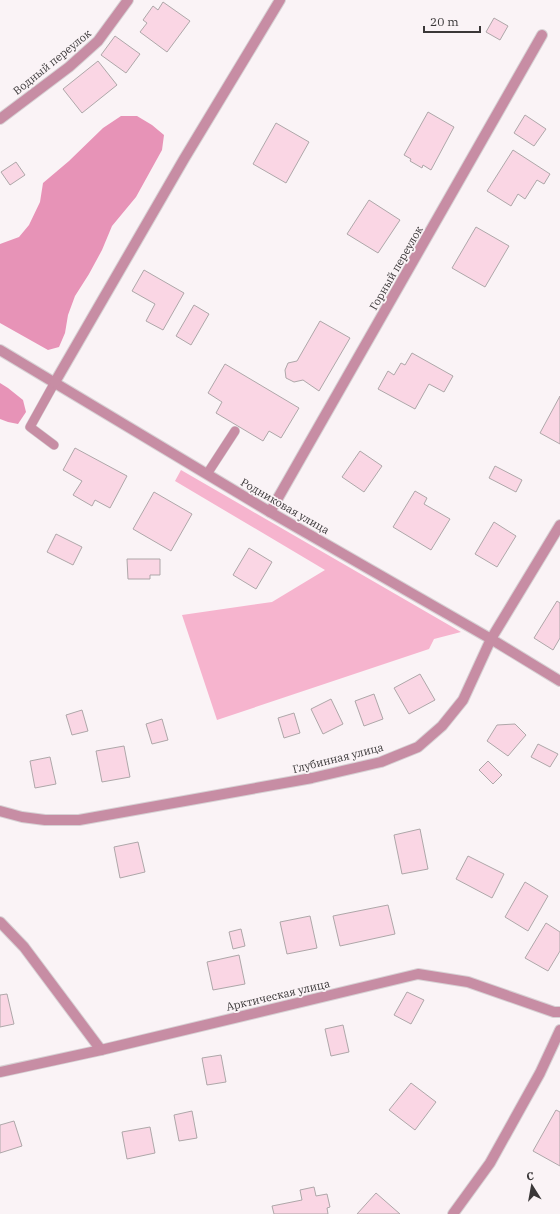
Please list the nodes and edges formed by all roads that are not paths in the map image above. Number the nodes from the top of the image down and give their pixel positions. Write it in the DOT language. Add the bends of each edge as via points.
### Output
graph roads {
  1 [pos="128,0"];
  2 [pos="280,0"];
  3 [pos="542,35"];
  4 [pos="0,119"];
  5 [pos="0,350"];
  6 [pos="55,382"];
  7 [pos="235,431"];
  8 [pos="54,445"];
  9 [pos="207,474"];
  10 [pos="270,512"];
  11 [pos="560,525"];
  12 [pos="491,639"];
  13 [pos="560,681"];
  14 [pos="0,811"];
  15 [pos="0,922"];
  16 [pos="560,1012"];
  17 [pos="560,1030"];
  18 [pos="101,1050"];
  19 [pos="0,1072"];
  20 [pos="453,1214"];
  1 -- 4 [label="street, Водный переулок" via="98,41"];
  2 -- 6 [label="street" via="184,159"];
  3 -- 10 [label="street, Горный переулок"];
  5 -- 6 [label="street, Родниковая улица"];
  6 -- 8 [label="lane" via="30,427"];
  6 -- 9 [label="street, Родниковая улица"];
  7 -- 9 [label="lane"];
  9 -- 10 [label="street, Родниковая улица"];
  10 -- 12 [label="street, Родниковая улица"];
  11 -- 12 [label="street, Глубинная улица"];
  12 -- 13 [label="street, Родниковая улица"];
  12 -- 14 [label="street, Глубинная улица" via="463,700 442,726 418,746 381,762 312,778 79,820 46,820"];
  15 -- 18 [label="street" via="24,947"];
  16 -- 18 [label="street, Арктическая улица" via="468,982 418,974"];
  17 -- 20 [label="street" via="540,1073 490,1163"];
  18 -- 19 [label="street, Арктическая улица"];
}
